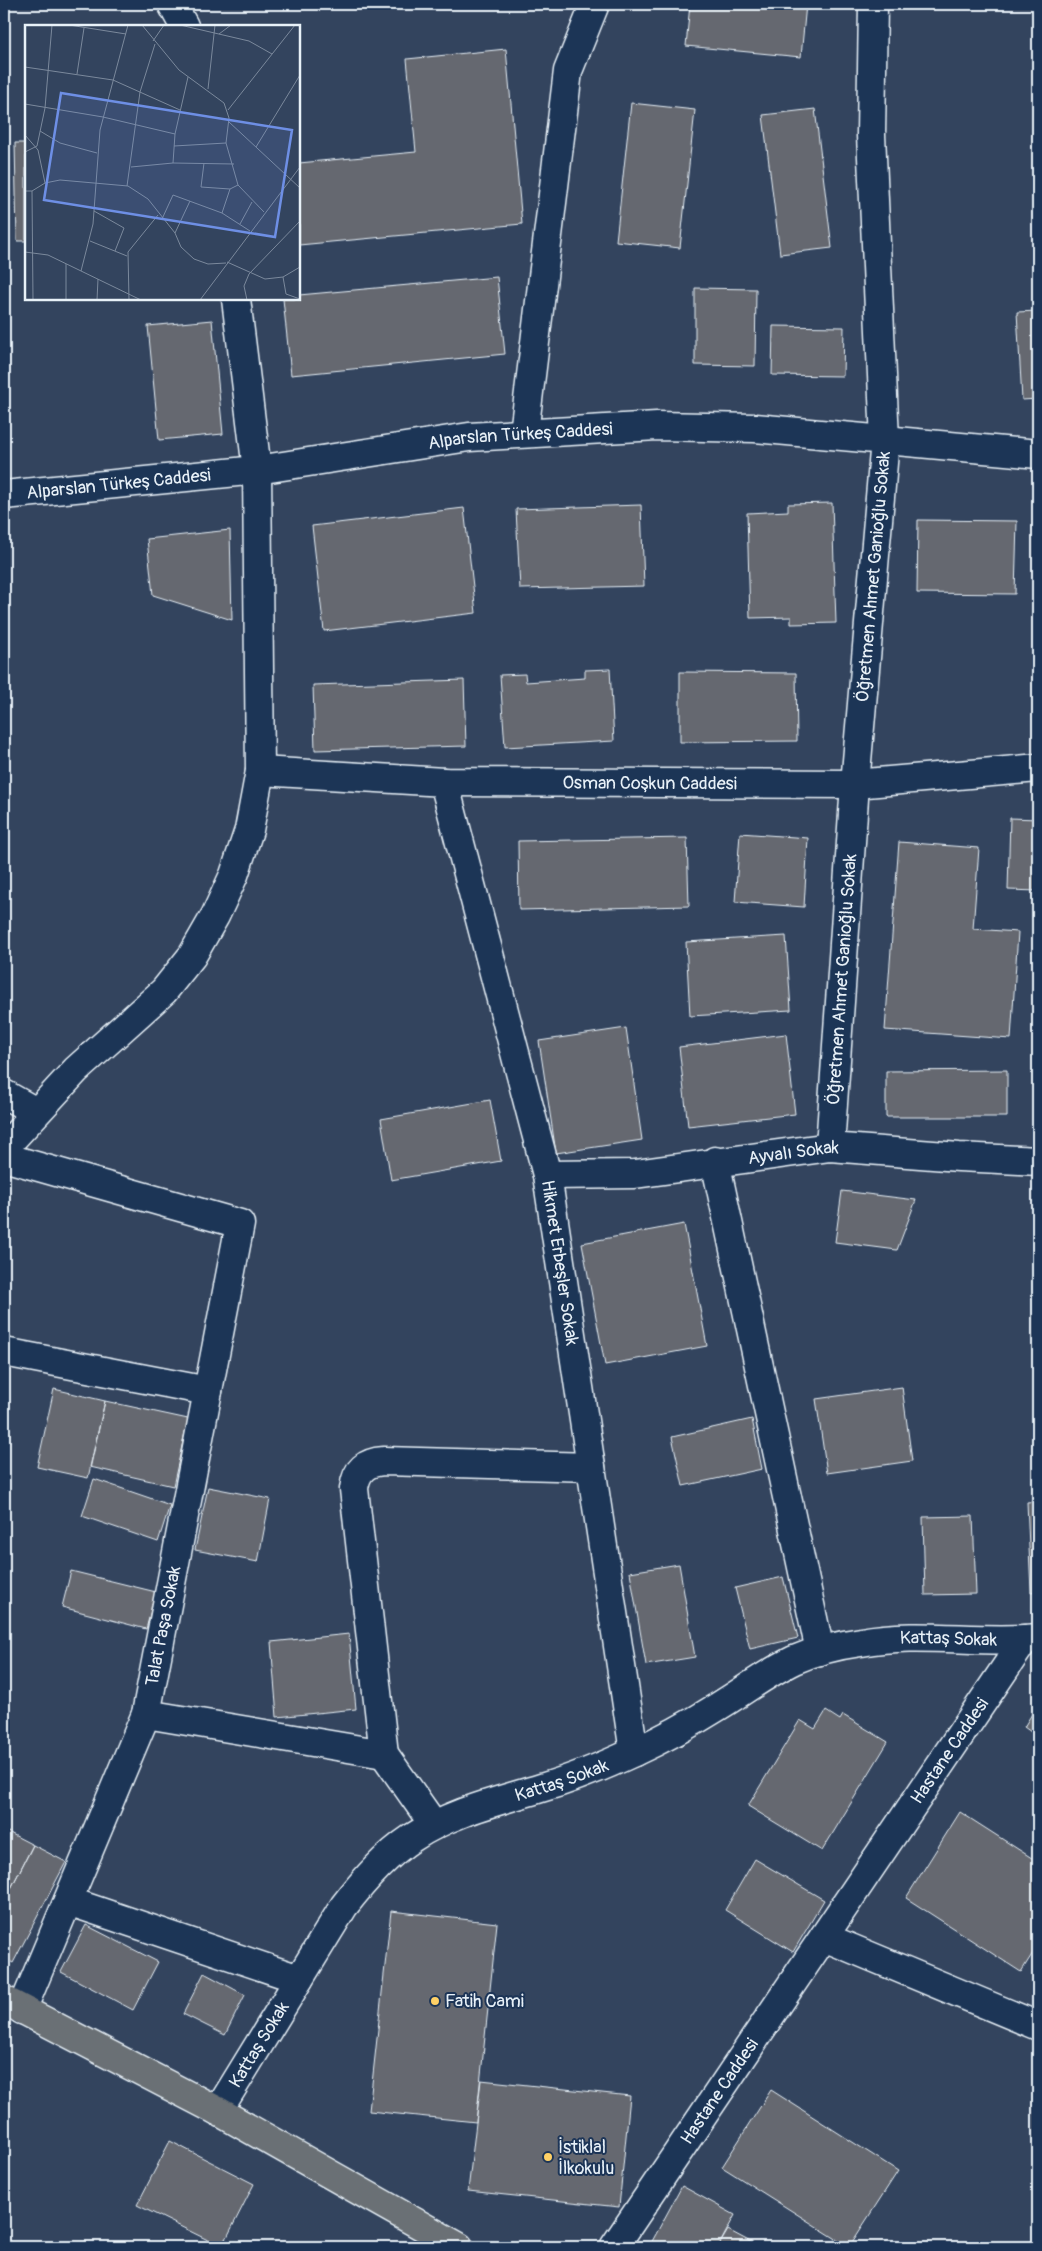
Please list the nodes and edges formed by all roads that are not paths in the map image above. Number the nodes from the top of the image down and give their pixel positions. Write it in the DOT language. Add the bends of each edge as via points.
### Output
graph roads {
  1 [pos="172,4"];
  2 [pos="595,4"];
  3 [pos="873,4"];
  4 [pos="183,25"];
  5 [pos="236,300"];
  6 [pos="524,433"];
  7 [pos="885,440"];
  8 [pos="1038,454"];
  9 [pos="257,470"];
  10 [pos="4,495"];
  11 [pos="1038,768"];
  12 [pos="260,771"];
  13 [pos="444,782"];
  14 [pos="855,784"];
  15 [pos="4,1094"];
  16 [pos="36,1112"];
  17 [pos="830,1147"];
  18 [pos="4,1148"];
  19 [pos="4,1157"];
  20 [pos="716,1161"];
  21 [pos="1038,1161"];
  22 [pos="547,1175"];
  23 [pos="4,1352"];
  24 [pos="208,1391"];
  25 [pos="591,1467"];
  26 [pos="1032,1639"];
  27 [pos="820,1651"];
  28 [pos="146,1714"];
  29 [pos="634,1752"];
  30 [pos="384,1754"];
  31 [pos="434,1825"];
  32 [pos="68,1901"];
  33 [pos="824,1937"];
  34 [pos="299,1979"];
  35 [pos="13,2005"];
  36 [pos="1038,2026"];
  37 [pos="218,2111"];
  38 [pos="459,2247"];
  39 [pos="614,2247"];
  1 -- 4 [label="street"];
  2 -- 6 [label="street" via="568,72"];
  3 -- 7 [label="street, Öğretmen Ahmet Ganioğlu Sokak" via="871,135"];
  5 -- 9 [label="street"];
  6 -- 7 [label="street, Alparslan Türkeş Caddesi" via="657,426 755,428"];
  6 -- 9 [label="street, Alparslan Türkeş Caddesi" via="379,449"];
  7 -- 8 [label="street, Alparslan Türkeş Caddesi"];
  7 -- 14 [label="street, Öğretmen Ahmet Ganioğlu Sokak"];
  9 -- 10 [label="street, Alparslan Türkeş Caddesi"];
  9 -- 12 [label="street"];
  11 -- 14 [label="street, Osman Coşkun Caddesi"];
  12 -- 13 [label="street, Osman Coşkun Caddesi"];
  12 -- 16 [label="street" via="249,830 234,875 192,956 164,992 76,1070"];
  13 -- 14 [label="street, Osman Coşkun Caddesi"];
  13 -- 22 [label="street, Hikmet Erbeşler Sokak"];
  14 -- 17 [label="street, Öğretmen Ahmet Ganioğlu Sokak"];
  15 -- 16 [label="street"];
  16 -- 18 [label="street"];
  17 -- 20 [label="street, Ayvalı Sokak"];
  17 -- 21 [label="street, Ayvalı Sokak"];
  19 -- 24 [label="street, Talat Paşa Sokak" via="240,1224"];
  20 -- 22 [label="street, Ayvalı Sokak" via="635,1174"];
  20 -- 27 [label="street"];
  22 -- 25 [label="street, Hikmet Erbeşler Sokak"];
  23 -- 24 [label="street"];
  24 -- 28 [label="street, Talat Paşa Sokak"];
  25 -- 29 [label="street, Hikmet Erbeşler Sokak"];
  25 -- 30 [label="street" via="384,1461 363,1467 354,1489"];
  26 -- 27 [label="street, Kattaş Sokak" via="896,1639 862,1641"];
  26 -- 33 [label="street, Hastane Caddesi"];
  27 -- 29 [label="street, Kattaş Sokak" via="763,1677 712,1710"];
  28 -- 30 [label="street"];
  28 -- 32 [label="street, Talat Paşa Sokak"];
  29 -- 31 [label="street, Kattaş Sokak" via="585,1773 468,1810"];
  30 -- 31 [label="street"];
  31 -- 34 [label="street, Kattaş Sokak" via="411,1838 363,1880"];
  32 -- 34 [label="street"];
  32 -- 35 [label="street, Talat Paşa Sokak"];
  33 -- 36 [label="street"];
  33 -- 39 [label="street, Hastane Caddesi"];
  34 -- 37 [label="street, Kattaş Sokak"];
  35 -- 37 [label="main road"];
  37 -- 38 [label="main road"];
}
